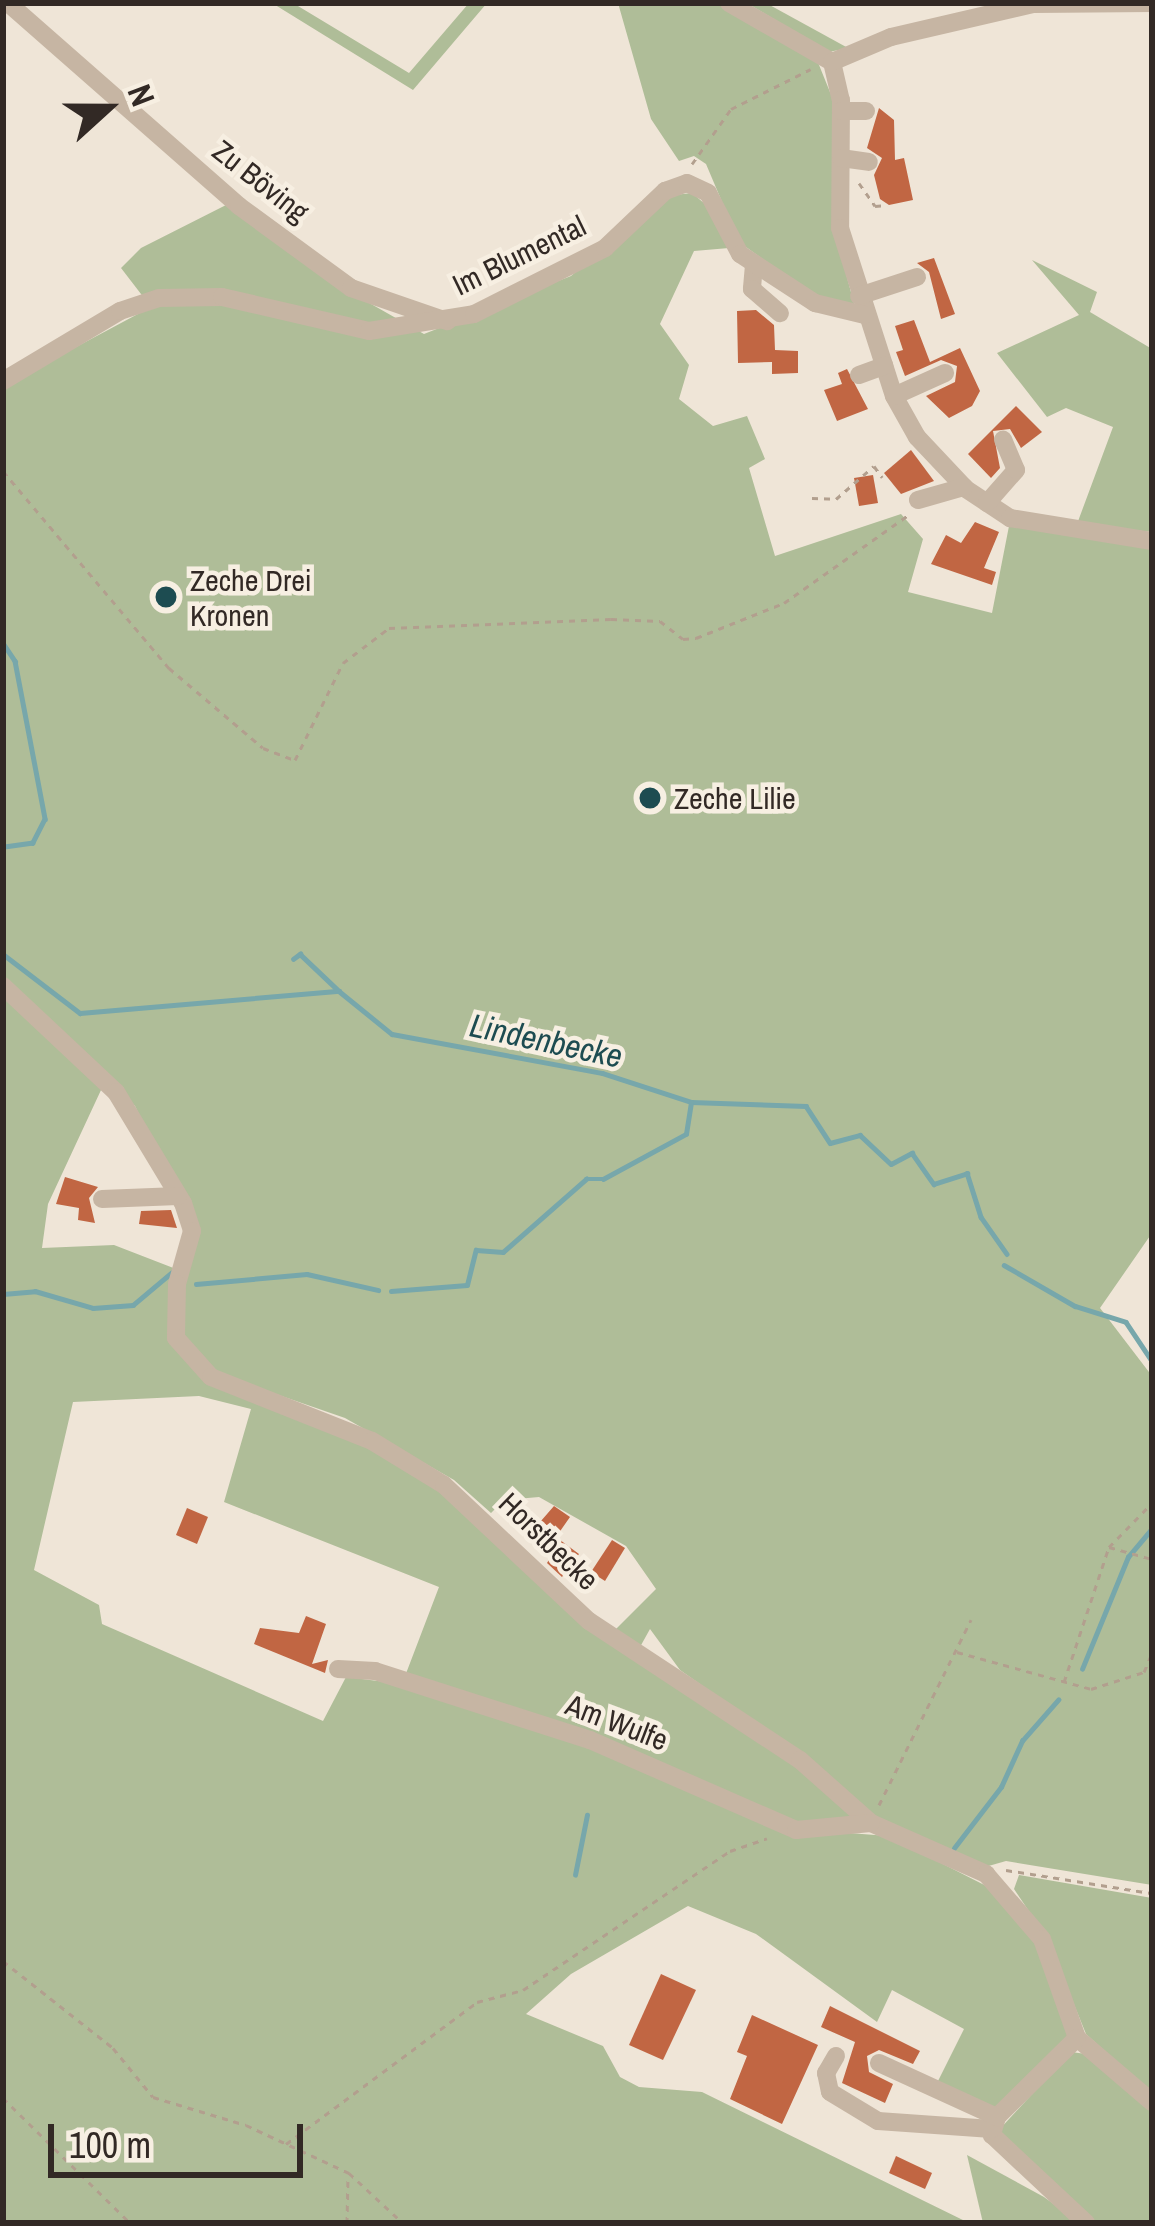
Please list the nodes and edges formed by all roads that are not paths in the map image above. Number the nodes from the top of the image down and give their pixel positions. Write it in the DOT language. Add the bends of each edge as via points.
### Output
graph roads {
  1 [pos="8,3"];
  2 [pos="729,3"];
  3 [pos="1152,3"];
  4 [pos="832,62"];
  5 [pos="841,111"];
  6 [pos="866,111"];
  7 [pos="754,265"];
  8 [pos="917,277"];
  9 [pos="862,306"];
  10 [pos="780,313"];
  11 [pos="447,321"];
  12 [pos="884,366"];
  13 [pos="945,373"];
  14 [pos="859,375"];
  15 [pos="3,381"];
  16 [pos="923,398"];
  17 [pos="897,402"];
  18 [pos="1003,440"];
  19 [pos="956,492"];
  20 [pos="918,500"];
  21 [pos="987,503"];
  22 [pos="1152,541"];
  23 [pos="3,986"];
  24 [pos="178,1196"];
  25 [pos="102,1199"];
  26 [pos="338,1669"];
  27 [pos="871,1823"];
  28 [pos="1077,2038"];
  29 [pos="836,2056"];
  30 [pos="879,2062"];
  31 [pos="1152,2102"];
  32 [pos="994,2123"];
  33 [pos="1086,2223"];
  1 -- 11 [label="street, Zu Böving" via="239,206 351,288"];
  2 -- 4 [label="street"];
  3 -- 4 [label="street" via="1033,4 892,38"];
  4 -- 5 [label="street"];
  5 -- 6 [label="street"];
  5 -- 9 [label="street" via="853,159 840,228"];
  7 -- 9 [label="street" via="815,303"];
  7 -- 10 [label="street" via="752,290"];
  7 -- 11 [label="street, Im Blumental" via="708,193 687,183 665,191 626,231 568,270"];
  8 -- 9 [label="street"];
  9 -- 12 [label="street"];
  11 -- 15 [label="street, Im Blumental" via="369,331 222,297 160,298 97,323"];
  12 -- 14 [label="street"];
  12 -- 17 [label="street"];
  13 -- 17 [label="street"];
  16 -- 17 [label="street"];
  17 -- 19 [label="street"];
  18 -- 21 [label="street" via="1016,470"];
  19 -- 20 [label="street"];
  19 -- 21 [label="street"];
  21 -- 22 [label="street" via="1010,518"];
  23 -- 24 [label="street, Horstbecke" via="116,1092"];
  24 -- 25 [label="street"];
  24 -- 27 [label="street, Horstbecke" via="192,1231 177,1284 176,1338 211,1377 371,1441 444,1485 589,1621 800,1760"];
  26 -- 27 [label="street, Am Wulfe" via="375,1671 590,1740 796,1830"];
  27 -- 28 [label="street, Horstbecke" via="986,1874 1042,1940"];
  28 -- 31 [label="street, Horstbecke"];
  28 -- 32 [label="street"];
  29 -- 32 [label="street" via="826,2073 830,2092 878,2121"];
  30 -- 32 [label="street"];
  32 -- 33 [label="street"];
}
